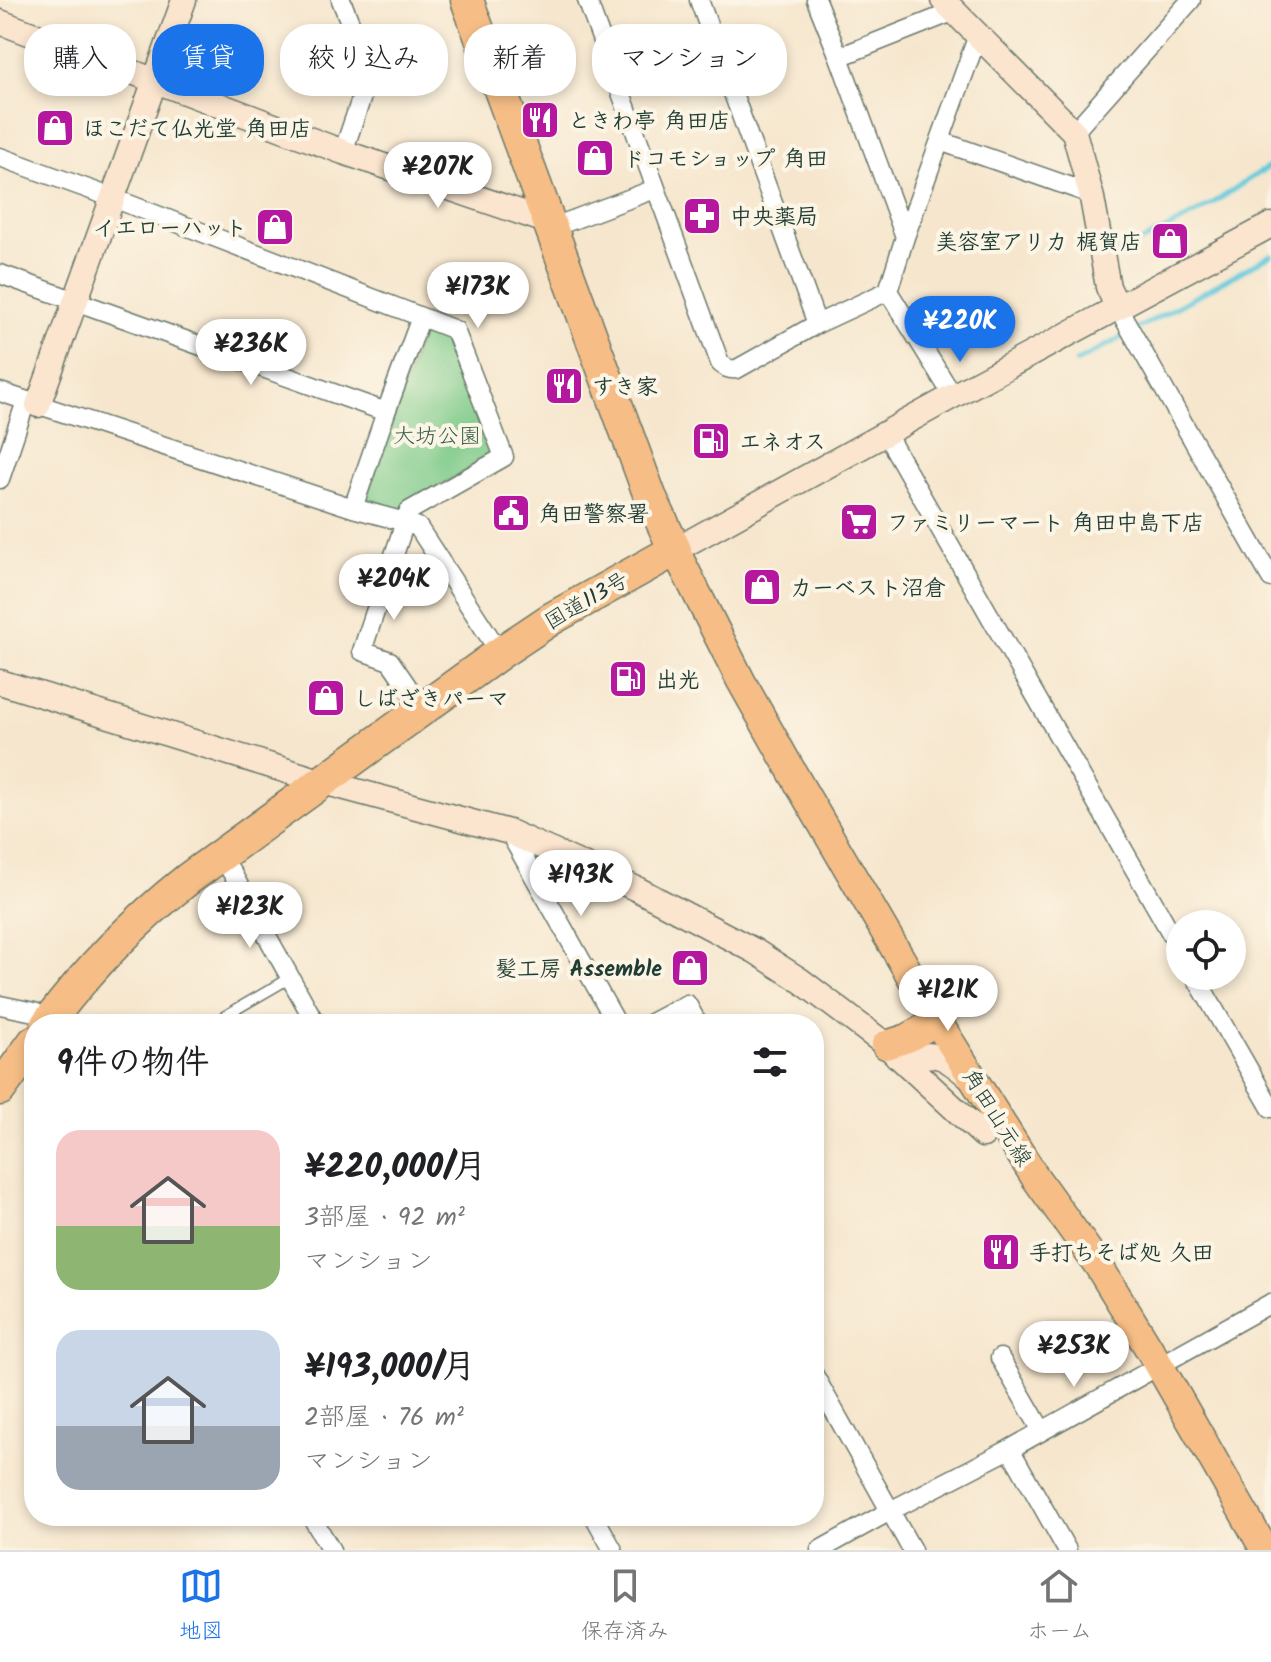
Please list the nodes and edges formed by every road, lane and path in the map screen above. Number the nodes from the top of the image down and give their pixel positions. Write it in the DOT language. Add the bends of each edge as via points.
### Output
graph roads {
  1 [pos="184,0"];
  2 [pos="341,0"];
  3 [pos="467,0"];
  4 [pos="587,0"];
  5 [pos="699,0"];
  6 [pos="816,0"];
  7 [pos="1191,0"];
  8 [pos="949,6"];
  9 [pos="0,22"];
  10 [pos="175,24"];
  11 [pos="978,35"];
  12 [pos="839,57"];
  13 [pos="152,79"];
  14 [pos="152,88"];
  15 [pos="197,96"];
  16 [pos="1074,132"];
  17 [pos="940,141"];
  18 [pos="343,152"];
  19 [pos="0,157"];
  20 [pos="655,189"];
  21 [pos="1091,194"];
  22 [pos="113,198"];
  23 [pos="549,222"];
  24 [pos="1271,225"];
  25 [pos="905,237"];
  26 [pos="0,274"];
  27 [pos="888,291"];
  28 [pos="75,302"];
  29 [pos="1118,308"];
  30 [pos="421,317"];
  31 [pos="817,324"];
  32 [pos="0,392"];
  33 [pos="953,396"];
  34 [pos="32,403"];
  35 [pos="386,412"];
  36 [pos="886,434"];
  37 [pos="0,479"];
  38 [pos="353,508"];
  39 [pos="405,522"];
  40 [pos="675,550"];
  41 [pos="1271,578"];
  42 [pos="500,653"];
  43 [pos="0,682"];
  44 [pos="423,709"];
  45 [pos="323,782"];
  46 [pos="509,832"];
  47 [pos="222,855"];
  48 [pos="1166,924"];
  49 [pos="290,978"];
  50 [pos="1203,990"];
  51 [pos="0,1005"];
  52 [pos="34,1014"];
  53 [pos="56,1014"];
  54 [pos="228,1014"];
  55 [pos="310,1014"];
  56 [pos="611,1014"];
  57 [pos="668,1014"];
  58 [pos="692,1014"];
  59 [pos="937,1021"];
  60 [pos="892,1051"];
  61 [pos="24,1057"];
  62 [pos="974,1082"];
  63 [pos="0,1089"];
  64 [pos="1271,1108"];
  65 [pos="983,1135"];
  66 [pos="1271,1303"];
  67 [pos="1000,1358"];
  68 [pos="1159,1365"];
  69 [pos="824,1393"];
  70 [pos="1042,1431"];
  71 [pos="1010,1449"];
  72 [pos="890,1511"];
  73 [pos="317,1526"];
  74 [pos="600,1526"];
  75 [pos="331,1550"];
  76 [pos="613,1550"];
  77 [pos="820,1550"];
  78 [pos="912,1550"];
  79 [pos="1067,1550"];
  80 [pos="1265,1550"];
  1 -- 10 [label="street"];
  2 -- 18 [label="street" via="370,73"];
  3 -- 23 [label="highway"];
  4 -- 20 [label="street"];
  5 -- 31 [label="street"];
  6 -- 12 [label="street"];
  7 -- 16 [label="street"];
  8 -- 11 [label="street"];
  8 -- 12 [label="street"];
  9 -- 13 [label="street"];
  11 -- 16 [label="street"];
  11 -- 17 [label="street"];
  12 -- 25 [label="street"];
  14 -- 22 [label="street"];
  15 -- 18 [label="street"];
  16 -- 21 [label="street"];
  17 -- 21 [label="street"];
  17 -- 25 [label="street"];
  18 -- 23 [label="street"];
  19 -- 22 [label="street"];
  20 -- 23 [label="street" via="559,225"];
  20 -- 31 [label="street" via="720,363 737,369"];
  21 -- 29 [label="street" via="1108,287"];
  22 -- 28 [label="street"];
  22 -- 30 [label="street"];
  23 -- 40 [label="highway"];
  24 -- 29 [label="street"];
  25 -- 27 [label="street"];
  26 -- 28 [label="street"];
  27 -- 31 [label="street"];
  27 -- 33 [label="street"];
  28 -- 34 [label="street"];
  28 -- 35 [label="street"];
  29 -- 33 [label="street"];
  29 -- 41 [label="street"];
  30 -- 35 [label="street"];
  30 -- 39 [label="street" via="455,330 504,457 409,511"];
  32 -- 34 [label="street"];
  33 -- 36 [label="street"];
  34 -- 37 [label="street"];
  34 -- 38 [label="street"];
  35 -- 38 [label="street"];
  36 -- 40 [label="street"];
  36 -- 48 [label="street"];
  38 -- 39 [label="street"];
  39 -- 42 [label="street" via="418,527"];
  39 -- 44 [label="street" via="362,651 390,661"];
  40 -- 42 [label="highway, 国道113号"];
  40 -- 59 [label="main road, 角田山元線" via="741,681"];
  42 -- 44 [label="highway, 国道113号"];
  43 -- 45 [label="street"];
  44 -- 45 [label="highway, 国道113号"];
  45 -- 46 [label="street"];
  45 -- 47 [label="highway, 国道113号"];
  46 -- 56 [label="street"];
  46 -- 60 [label="street" via="637,889 755,951"];
  47 -- 49 [label="street"];
  47 -- 53 [label="highway, 国道113号" via="139,921"];
  49 -- 54 [label="lane"];
  49 -- 55 [label="street"];
  50 -- 64 [label="street"];
  51 -- 52 [label="street"];
  57 -- 58 [label="street" via="687,1004"];
  59 -- 60 [label="main road"];
  59 -- 62 [label="main road, 角田山元線"];
  60 -- 62 [label="street" via="942,1056"];
  60 -- 65 [label="street"];
  61 -- 63 [label="highway, 国道113号"];
  62 -- 68 [label="main road, 角田山元線"];
  66 -- 68 [label="street"];
  67 -- 70 [label="street"];
  68 -- 70 [label="street"];
  68 -- 80 [label="main road, 角田山元線"];
  69 -- 72 [label="street"];
  70 -- 71 [label="street"];
  71 -- 72 [label="street"];
  71 -- 79 [label="street"];
  72 -- 77 [label="street"];
  72 -- 78 [label="street"];
  73 -- 75 [label="street"];
  74 -- 76 [label="street"];
}
